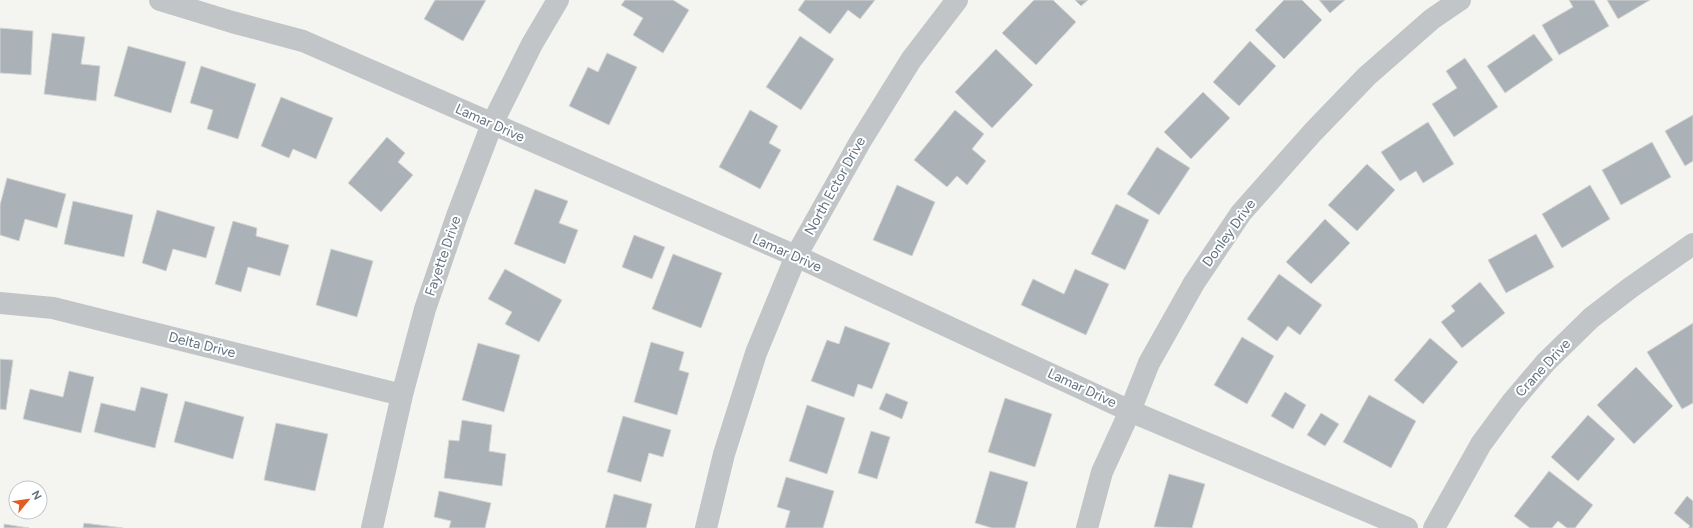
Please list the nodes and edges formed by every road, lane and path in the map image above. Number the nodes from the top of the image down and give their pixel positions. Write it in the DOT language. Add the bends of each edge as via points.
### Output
graph roads {
  1 [pos="160,0"];
  2 [pos="558,0"];
  3 [pos="957,0"];
  4 [pos="1460,0"];
  5 [pos="492,124"];
  6 [pos="1693,244"];
  7 [pos="796,256"];
  8 [pos="0,302"];
  9 [pos="402,395"];
  10 [pos="1130,410"];
  11 [pos="372,528"];
  12 [pos="706,528"];
  13 [pos="1087,528"];
  14 [pos="1406,528"];
  15 [pos="1434,528"];
  1 -- 5 [label="street, Lamar Drive" via="303,41"];
  2 -- 5 [label="street, Fayette Drive" via="532,44"];
  3 -- 7 [label="street, North Ector Drive" via="907,66 860,142"];
  4 -- 10 [label="street, Donley Drive" via="1432,19 1367,76 1241,213 1194,283 1160,343"];
  5 -- 7 [label="street, Lamar Drive"];
  5 -- 9 [label="street, Fayette Drive" via="425,309"];
  6 -- 15 [label="street, Crane Drive" via="1591,318 1546,362 1481,444"];
  7 -- 10 [label="street, Lamar Drive"];
  7 -- 12 [label="street, North Ector Drive" via="756,353 724,454"];
  8 -- 9 [label="street, Delta Drive" via="53,308"];
  9 -- 11 [label="street, Fayette Drive"];
  10 -- 13 [label="street, Donley Drive" via="1102,472"];
  10 -- 14 [label="street, Lamar Drive"];
}
